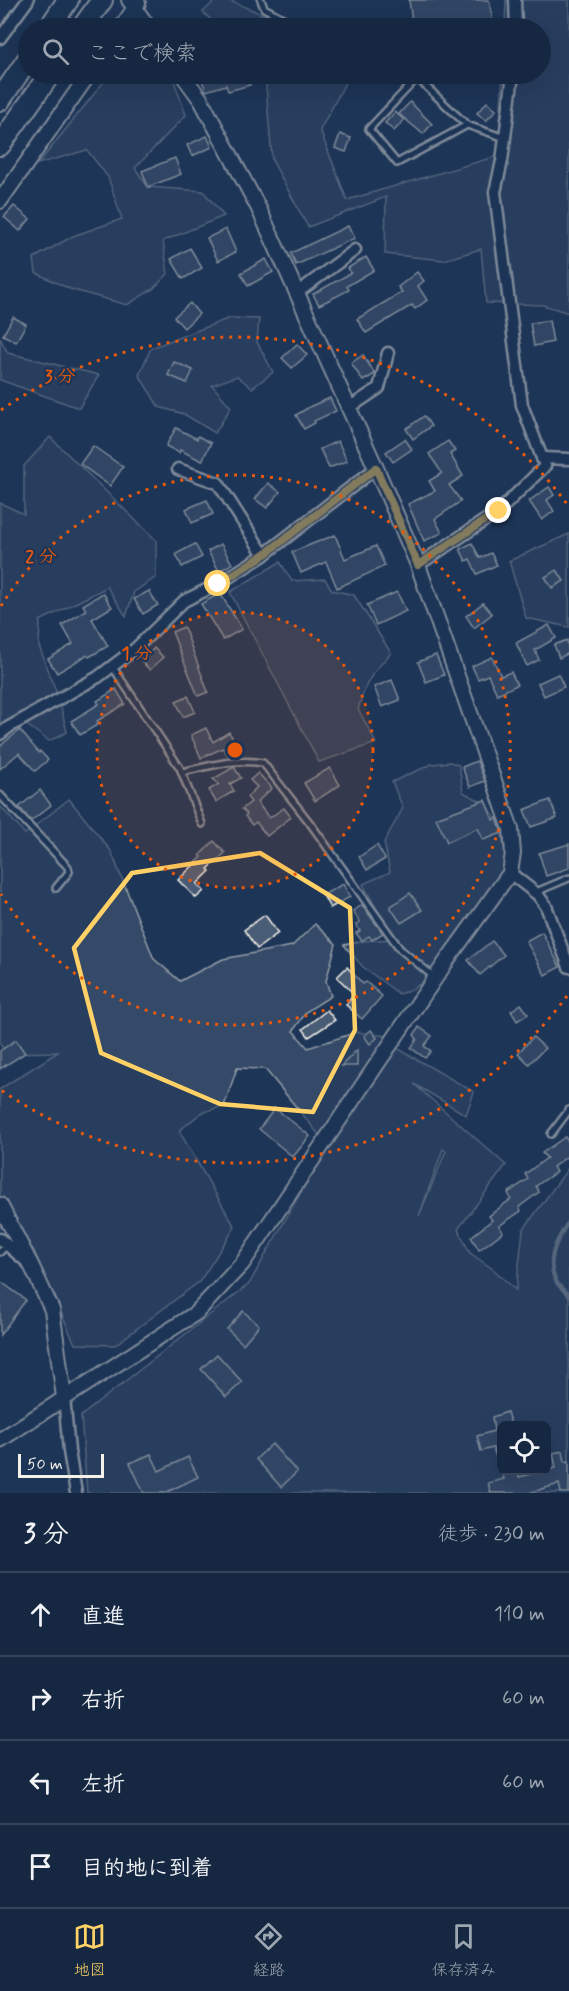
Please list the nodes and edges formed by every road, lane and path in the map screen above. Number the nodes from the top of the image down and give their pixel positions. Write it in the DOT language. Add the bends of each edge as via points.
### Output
graph roads {
  1 [pos="28,0"];
  2 [pos="68,0"];
  3 [pos="102,0"];
  4 [pos="261,0"];
  5 [pos="515,0"];
  6 [pos="135,3"];
  7 [pos="56,18"];
  8 [pos="89,18"];
  9 [pos="126,18"];
  10 [pos="143,18"];
  11 [pos="282,18"];
  12 [pos="516,18"];
  13 [pos="0,38"];
  14 [pos="18,73"];
  15 [pos="43,84"];
  16 [pos="82,84"];
  17 [pos="189,84"];
  18 [pos="411,84"];
  19 [pos="423,84"];
  20 [pos="512,84"];
  21 [pos="0,100"];
  22 [pos="467,125"];
  23 [pos="505,138"];
  24 [pos="0,145"];
  25 [pos="0,201"];
  26 [pos="355,250"];
  27 [pos="297,293"];
  28 [pos="388,353"];
  29 [pos="349,408"];
  30 [pos="542,458"];
  31 [pos="569,459"];
  32 [pos="376,468"];
  33 [pos="178,469"];
  34 [pos="264,555"];
  35 [pos="418,565"];
  36 [pos="112,666"];
  37 [pos="0,734"];
  38 [pos="182,772"];
  39 [pos="0,795"];
  40 [pos="202,824"];
  41 [pos="510,873"];
  42 [pos="569,879"];
  43 [pos="56,888"];
  44 [pos="535,893"];
  45 [pos="569,967"];
  46 [pos="435,977"];
  47 [pos="569,1110"];
  48 [pos="552,1134"];
  49 [pos="0,1205"];
  50 [pos="2,1246"];
  51 [pos="32,1267"];
  52 [pos="64,1397"];
  53 [pos="0,1440"];
  54 [pos="76,1493"];
  1 -- 13 [label="street"];
  2 -- 7 [label="highway"];
  3 -- 8 [label="highway"];
  4 -- 11 [label="lane" via="264,8"];
  5 -- 12 [label="street"];
  6 -- 9 [label="street"];
  6 -- 10 [label="street"];
  14 -- 21 [label="highway"];
  15 -- 24 [label="highway"];
  16 -- 25 [label="street"];
  17 -- 27 [label="street" via="260,209"];
  18 -- 22 [label="lane" via="369,129 397,163"];
  19 -- 22 [label="lane"];
  20 -- 23 [label="street"];
  22 -- 23 [label="lane"];
  23 -- 30 [label="street" via="495,192 522,405"];
  26 -- 27 [label="street"];
  27 -- 29 [label="street"];
  28 -- 29 [label="street" via="379,388"];
  29 -- 32 [label="street"];
  30 -- 31 [label="street"];
  30 -- 35 [label="street" via="545,466 499,511"];
  32 -- 34 [label="street"];
  32 -- 35 [label="street"];
  33 -- 34 [label="street" via="218,483"];
  34 -- 36 [label="street" via="184,601"];
  35 -- 41 [label="street" via="511,829"];
  36 -- 37 [label="street"];
  36 -- 38 [label="lane"];
  38 -- 40 [label="lane"];
  38 -- 46 [label="lane" via="226,762 263,763 400,949"];
  39 -- 43 [label="lane" via="68,867 69,872"];
  41 -- 44 [label="street"];
  41 -- 46 [label="street"];
  42 -- 44 [label="lane"];
  44 -- 45 [label="street" via="546,906"];
  46 -- 52 [label="street" via="242,1264 196,1313"];
  47 -- 48 [label="lane"];
  49 -- 51 [label="street"];
  50 -- 51 [label="street"];
  51 -- 52 [label="street" via="52,1310"];
  52 -- 53 [label="street"];
  52 -- 54 [label="street"];
}
